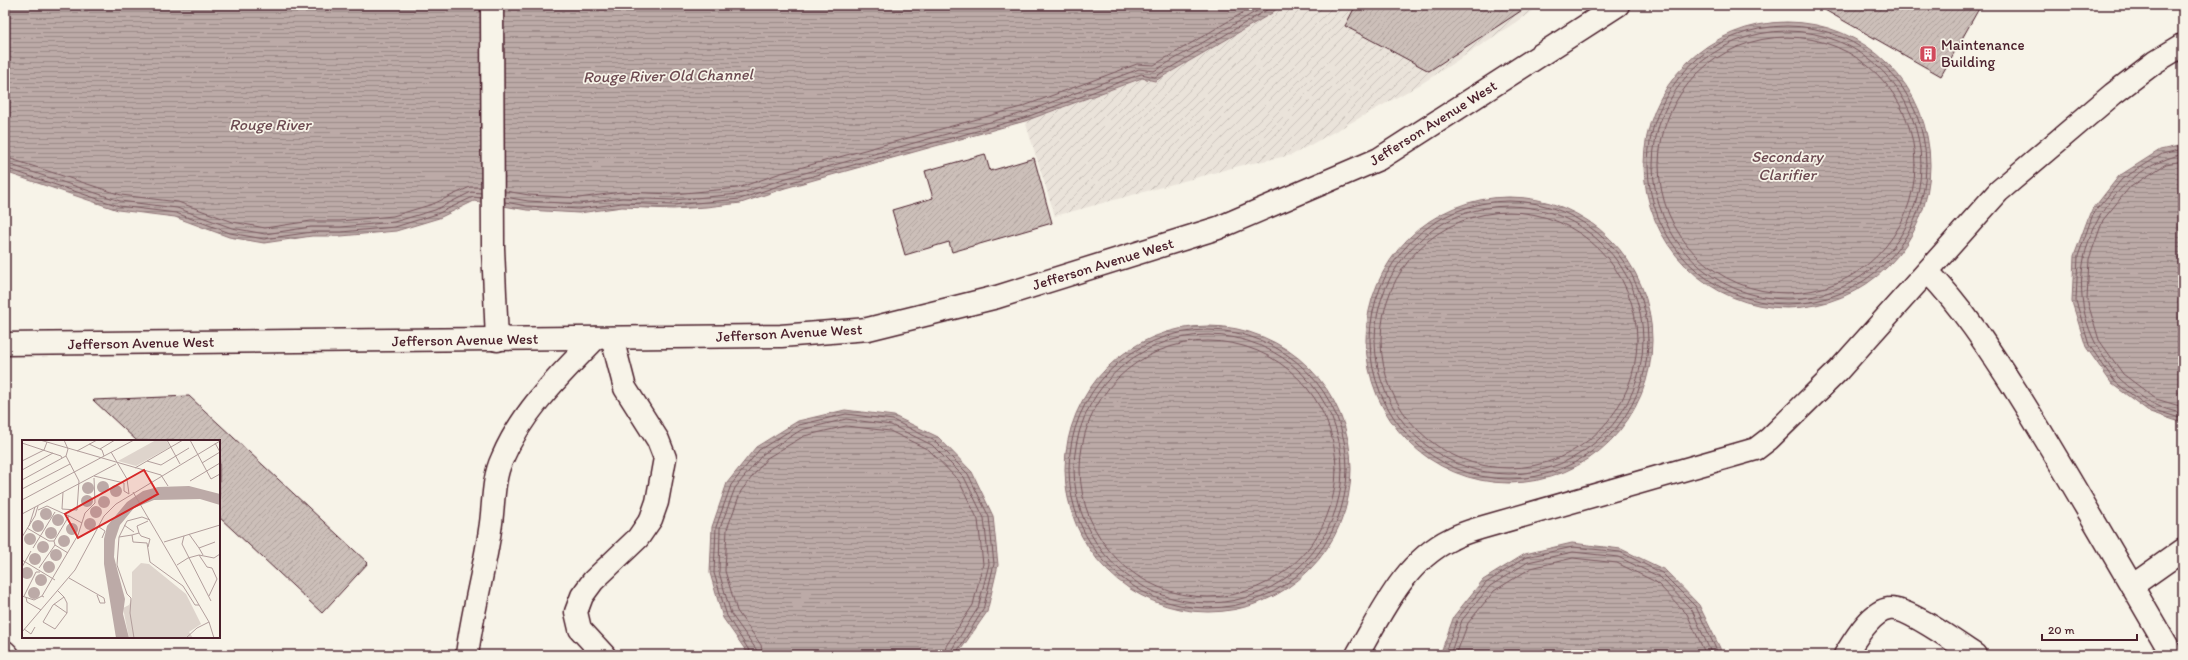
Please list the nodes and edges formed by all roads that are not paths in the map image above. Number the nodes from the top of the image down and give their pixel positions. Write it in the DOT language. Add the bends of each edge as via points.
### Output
graph roads {
  1 [pos="492,5"];
  2 [pos="1618,5"];
  3 [pos="2183,45"];
  4 [pos="1928,272"];
  5 [pos="604,338"];
  6 [pos="497,340"];
  7 [pos="5,344"];
  8 [pos="2183,550"];
  9 [pos="2132,586"];
  10 [pos="5,652"];
  11 [pos="8,655"];
  12 [pos="467,655"];
  13 [pos="604,655"];
  14 [pos="1357,655"];
  15 [pos="1845,655"];
  16 [pos="1975,655"];
  17 [pos="2172,655"];
  1 -- 6 [label="main road" via="493,248"];
  2 -- 5 [label="main road, Jefferson Avenue West" via="1379,159 1218,228 997,296 868,329 781,336"];
  3 -- 4 [label="main road" via="2155,62 2113,94 1999,191"];
  4 -- 9 [label="main road" via="1949,293 1973,324 2035,422"];
  4 -- 14 [label="main road" via="1838,371 1756,449 1451,538 1433,549 1411,569 1392,594"];
  5 -- 6 [label="main road, Jefferson Avenue West"];
  5 -- 12 [label="main road" via="541,398 522,422 501,460 491,530 471,620"];
  5 -- 13 [label="main road" via="625,388 658,440 665,458 657,502 651,519 638,538 592,581 582,596 576,612 580,629"];
  6 -- 7 [label="main road, Jefferson Avenue West"];
  8 -- 9 [label="main road"];
  9 -- 17 [label="main road"];
  10 -- 11 [label="main road"];
  15 -- 16 [label="main road" via="1862,629 1876,615 1888,609 1898,609 1916,618"];
}
